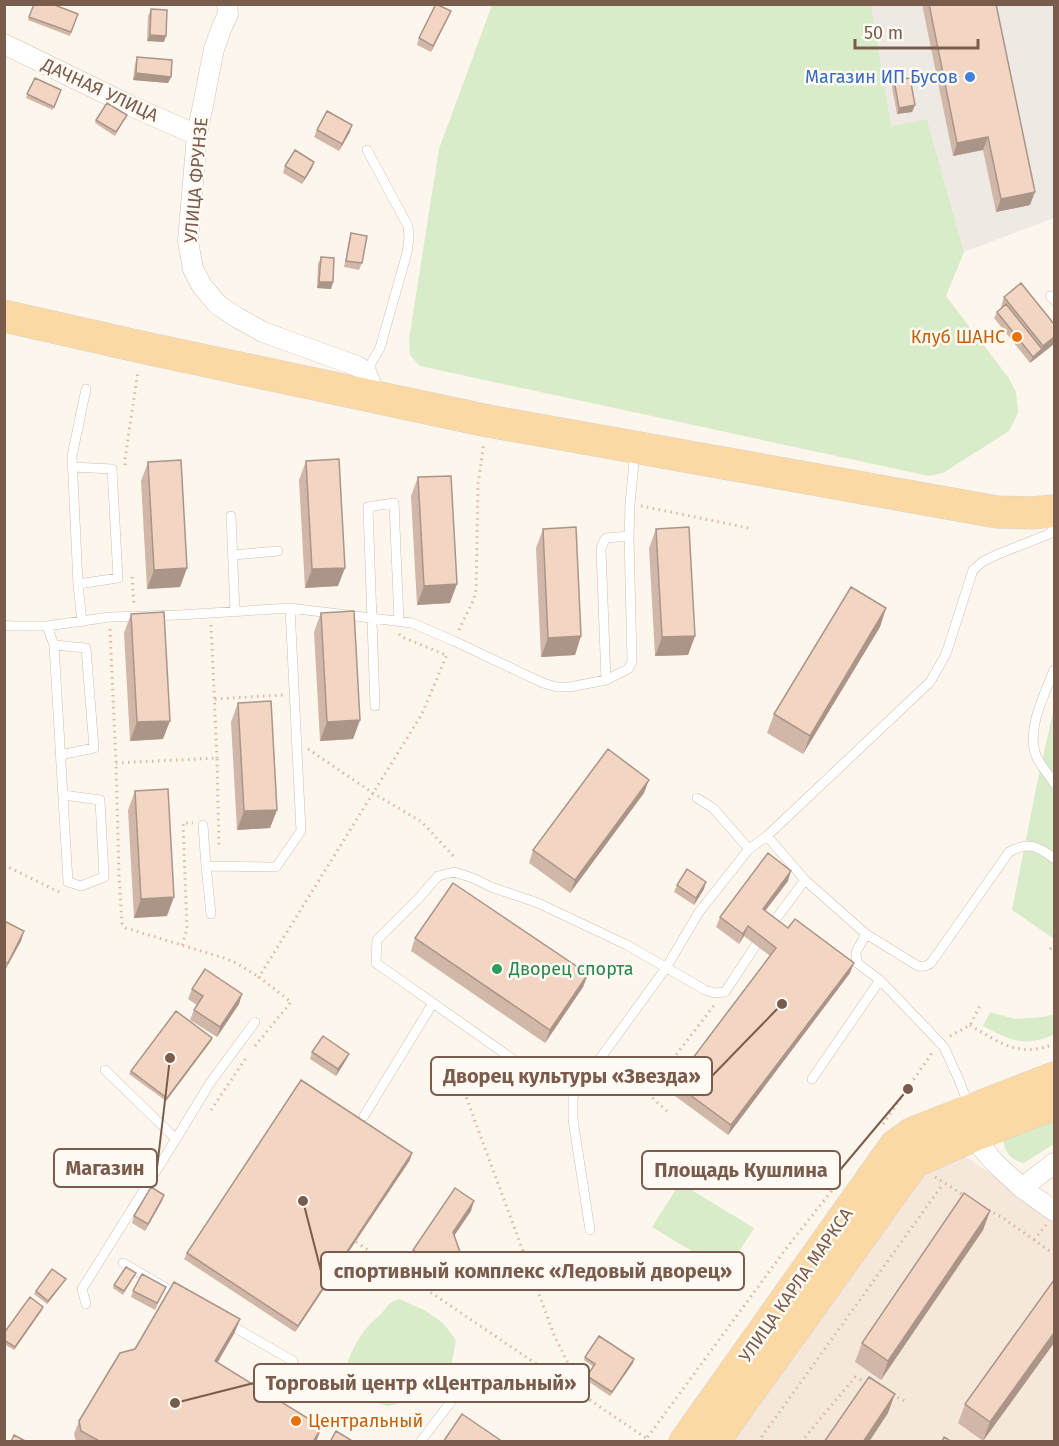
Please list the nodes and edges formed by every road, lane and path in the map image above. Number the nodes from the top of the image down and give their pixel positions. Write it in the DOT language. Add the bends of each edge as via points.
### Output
graph roads {
  1 [pos="225,11"];
  2 [pos="4,44"];
  3 [pos="197,135"];
  4 [pos="367,150"];
  5 [pos="4,316"];
  6 [pos="141,347"];
  7 [pos="371,385"];
  8 [pos="86,389"];
  9 [pos="488,422"];
  10 [pos="636,447"];
  11 [pos="73,467"];
  12 [pos="125,470"];
  13 [pos="630,504"];
  14 [pos="1054,511"];
  15 [pos="231,516"];
  16 [pos="749,528"];
  17 [pos="1054,530"];
  18 [pos="629,536"];
  19 [pos="278,551"];
  20 [pos="233,555"];
  21 [pos="131,572"];
  22 [pos="78,584"];
  23 [pos="290,608"];
  24 [pos="235,612"];
  25 [pos="211,613"];
  26 [pos="110,617"];
  27 [pos="134,617"];
  28 [pos="372,618"];
  29 [pos="399,621"];
  30 [pos="82,622"];
  31 [pos="4,624"];
  32 [pos="47,626"];
  33 [pos="454,641"];
  34 [pos="54,645"];
  35 [pos="446,655"];
  36 [pos="1054,670"];
  37 [pos="606,680"];
  38 [pos="294,694"];
  39 [pos="214,699"];
  40 [pos="375,706"];
  41 [pos="296,741"];
  42 [pos="60,755"];
  43 [pos="217,758"];
  44 [pos="116,763"];
  45 [pos="1054,783"];
  46 [pos="373,793"];
  47 [pos="63,795"];
  48 [pos="697,798"];
  49 [pos="199,824"];
  50 [pos="767,836"];
  51 [pos="749,849"];
  52 [pos="1054,858"];
  53 [pos="4,865"];
  54 [pos="206,866"];
  55 [pos="219,866"];
  56 [pos="28,878"];
  57 [pos="473,878"];
  58 [pos="805,880"];
  59 [pos="211,914"];
  60 [pos="770,927"];
  61 [pos="866,934"];
  62 [pos="1054,944"];
  63 [pos="182,945"];
  64 [pos="756,945"];
  65 [pos="1050,949"];
  66 [pos="666,968"];
  67 [pos="259,976"];
  68 [pos="880,980"];
  69 [pos="724,992"];
  70 [pos="434,1003"];
  71 [pos="980,1006"];
  72 [pos="255,1022"];
  73 [pos="970,1025"];
  74 [pos="940,1042"];
  75 [pos="1054,1044"];
  76 [pos="499,1050"];
  77 [pos="514,1060"];
  78 [pos="105,1070"];
  79 [pos="1054,1078"];
  80 [pos="812,1079"];
  81 [pos="569,1085"];
  82 [pos="1054,1104"];
  83 [pos="667,1111"];
  84 [pos="208,1113"];
  85 [pos="364,1116"];
  86 [pos="974,1122"];
  87 [pos="176,1140"];
  88 [pos="907,1147"];
  89 [pos="1054,1163"];
  90 [pos="843,1176"];
  91 [pos="943,1184"];
  92 [pos="1022,1188"];
  93 [pos="973,1201"];
  94 [pos="983,1206"];
  95 [pos="1054,1211"];
  96 [pos="590,1230"];
  97 [pos="356,1242"];
  98 [pos="1054,1254"];
  99 [pos="123,1263"];
  100 [pos="183,1298"];
  101 [pos="86,1304"];
  102 [pos="223,1321"];
  103 [pos="292,1361"];
  104 [pos="463,1386"];
  105 [pos="875,1387"];
  106 [pos="885,1392"];
  107 [pos="585,1397"];
  108 [pos="905,1401"];
  109 [pos="645,1440"];
  110 [pos="420,1442"];
  111 [pos="685,1442"];
  112 [pos="713,1442"];
  113 [pos="758,1442"];
  114 [pos="801,1442"];
  1 -- 3 [label="street, УЛИЦА ФРУНЗЕ"];
  2 -- 3 [label="street, ДАЧНАЯ УЛИЦА"];
  3 -- 7 [label="street, УЛИЦА ФРУНЗЕ" via="188,242 193,269 202,286 218,305 263,332 357,366"];
  4 -- 7 [label="lane" via="408,226 409,238"];
  5 -- 6 [label="main road"];
  6 -- 7 [label="main road"];
  6 -- 12 [label="path"];
  7 -- 9 [label="main road"];
  8 -- 11 [label="lane"];
  9 -- 10 [label="main road"];
  9 -- 33 [label="path" via="478,484 476,590"];
  10 -- 13 [label="lane"];
  10 -- 14 [label="main road" via="997,512"];
  11 -- 22 [label="lane"];
  11 -- 22 [label="lane" via="111,469 118,578"];
  13 -- 16 [label="path"];
  13 -- 18 [label="lane"];
  15 -- 20 [label="lane"];
  17 -- 50 [label="lane" via="982,562 973,570 946,654 930,682"];
  18 -- 37 [label="lane" via="632,662 628,669"];
  18 -- 37 [label="lane" via="606,538 602,549"];
  19 -- 20 [label="lane"];
  20 -- 24 [label="lane"];
  21 -- 27 [label="path"];
  22 -- 30 [label="lane"];
  23 -- 24 [label="lane"];
  23 -- 28 [label="lane"];
  23 -- 38 [label="lane"];
  24 -- 25 [label="lane"];
  25 -- 27 [label="lane"];
  25 -- 39 [label="path"];
  26 -- 27 [label="lane"];
  26 -- 30 [label="lane"];
  26 -- 44 [label="path"];
  28 -- 29 [label="lane"];
  28 -- 29 [label="lane" via="368,507 394,503"];
  28 -- 40 [label="lane"];
  29 -- 33 [label="lane"];
  29 -- 35 [label="path" via="402,637"];
  30 -- 32 [label="lane"];
  31 -- 32 [label="lane"];
  32 -- 34 [label="lane"];
  33 -- 35 [label="path"];
  33 -- 37 [label="lane" via="557,687"];
  34 -- 42 [label="lane"];
  34 -- 42 [label="lane" via="86,648 94,748"];
  35 -- 46 [label="path" via="422,714"];
  36 -- 45 [label="lane" via="1034,721 1037,758"];
  38 -- 39 [label="path"];
  38 -- 41 [label="lane"];
  39 -- 43 [label="path"];
  41 -- 46 [label="path"];
  41 -- 55 [label="lane" via="301,831 276,867"];
  42 -- 47 [label="lane"];
  43 -- 44 [label="path"];
  43 -- 55 [label="path"];
  44 -- 63 [label="path" via="122,923 126,928"];
  46 -- 57 [label="path" via="422,822"];
  46 -- 67 [label="path"];
  47 -- 47 [label="lane" via="100,800 104,877 81,886 68,882"];
  48 -- 51 [label="lane" via="713,807"];
  49 -- 54 [label="lane"];
  49 -- 63 [label="path" via="183,823 188,928"];
  50 -- 51 [label="lane"];
  50 -- 58 [label="lane"];
  51 -- 66 [label="lane" via="699,912"];
  52 -- 61 [label="lane" via="1028,845 1009,852 928,965 918,966"];
  53 -- 56 [label="path"];
  54 -- 55 [label="lane"];
  54 -- 59 [label="lane"];
  57 -- 66 [label="lane" via="538,903"];
  57 -- 70 [label="lane" via="454,872 438,876 377,940 376,963"];
  58 -- 60 [label="lane"];
  58 -- 61 [label="lane"];
  61 -- 68 [label="lane" via="856,952 857,963"];
  62 -- 65 [label="path"];
  63 -- 67 [label="path" via="236,963"];
  64 -- 69 [label="lane"];
  66 -- 69 [label="lane" via="705,990"];
  66 -- 96 [label="lane" via="573,1097"];
  67 -- 84 [label="path" via="291,1002"];
  68 -- 74 [label="lane"];
  68 -- 80 [label="lane"];
  69 -- 83 [label="path" via="650,1089"];
  70 -- 76 [label="lane"];
  70 -- 85 [label="lane"];
  71 -- 73 [label="path"];
  72 -- 87 [label="lane" via="210,1083"];
  73 -- 74 [label="path"];
  73 -- 75 [label="path" via="1016,1049 1037,1050"];
  74 -- 86 [label="lane"];
  74 -- 88 [label="path" via="877,1132"];
  76 -- 77 [label="lane"];
  76 -- 81 [label="path" via="505,1043"];
  76 -- 107 [label="path" via="465,1094 554,1335"];
  78 -- 87 [label="lane"];
  79 -- 86 [label="main road"];
  82 -- 86 [label="main road"];
  86 -- 88 [label="main road"];
  86 -- 92 [label="street" via="983,1149"];
  87 -- 101 [label="lane" via="82,1289"];
  88 -- 91 [label="path"];
  88 -- 111 [label="main road, УЛИЦА КАРЛА МАРКСА"];
  88 -- 112 [label="main road, УЛИЦА КАРЛА МАРКСА"];
  89 -- 92 [label="street"];
  90 -- 109 [label="path"];
  91 -- 93 [label="path"];
  91 -- 113 [label="path"];
  92 -- 95 [label="street"];
  94 -- 98 [label="path"];
  97 -- 107 [label="path"];
  99 -- 100 [label="lane"];
  102 -- 103 [label="lane"];
  104 -- 110 [label="lane"];
  105 -- 114 [label="path" via="855,1377"];
  106 -- 108 [label="path"];
  107 -- 109 [label="path"];
}
